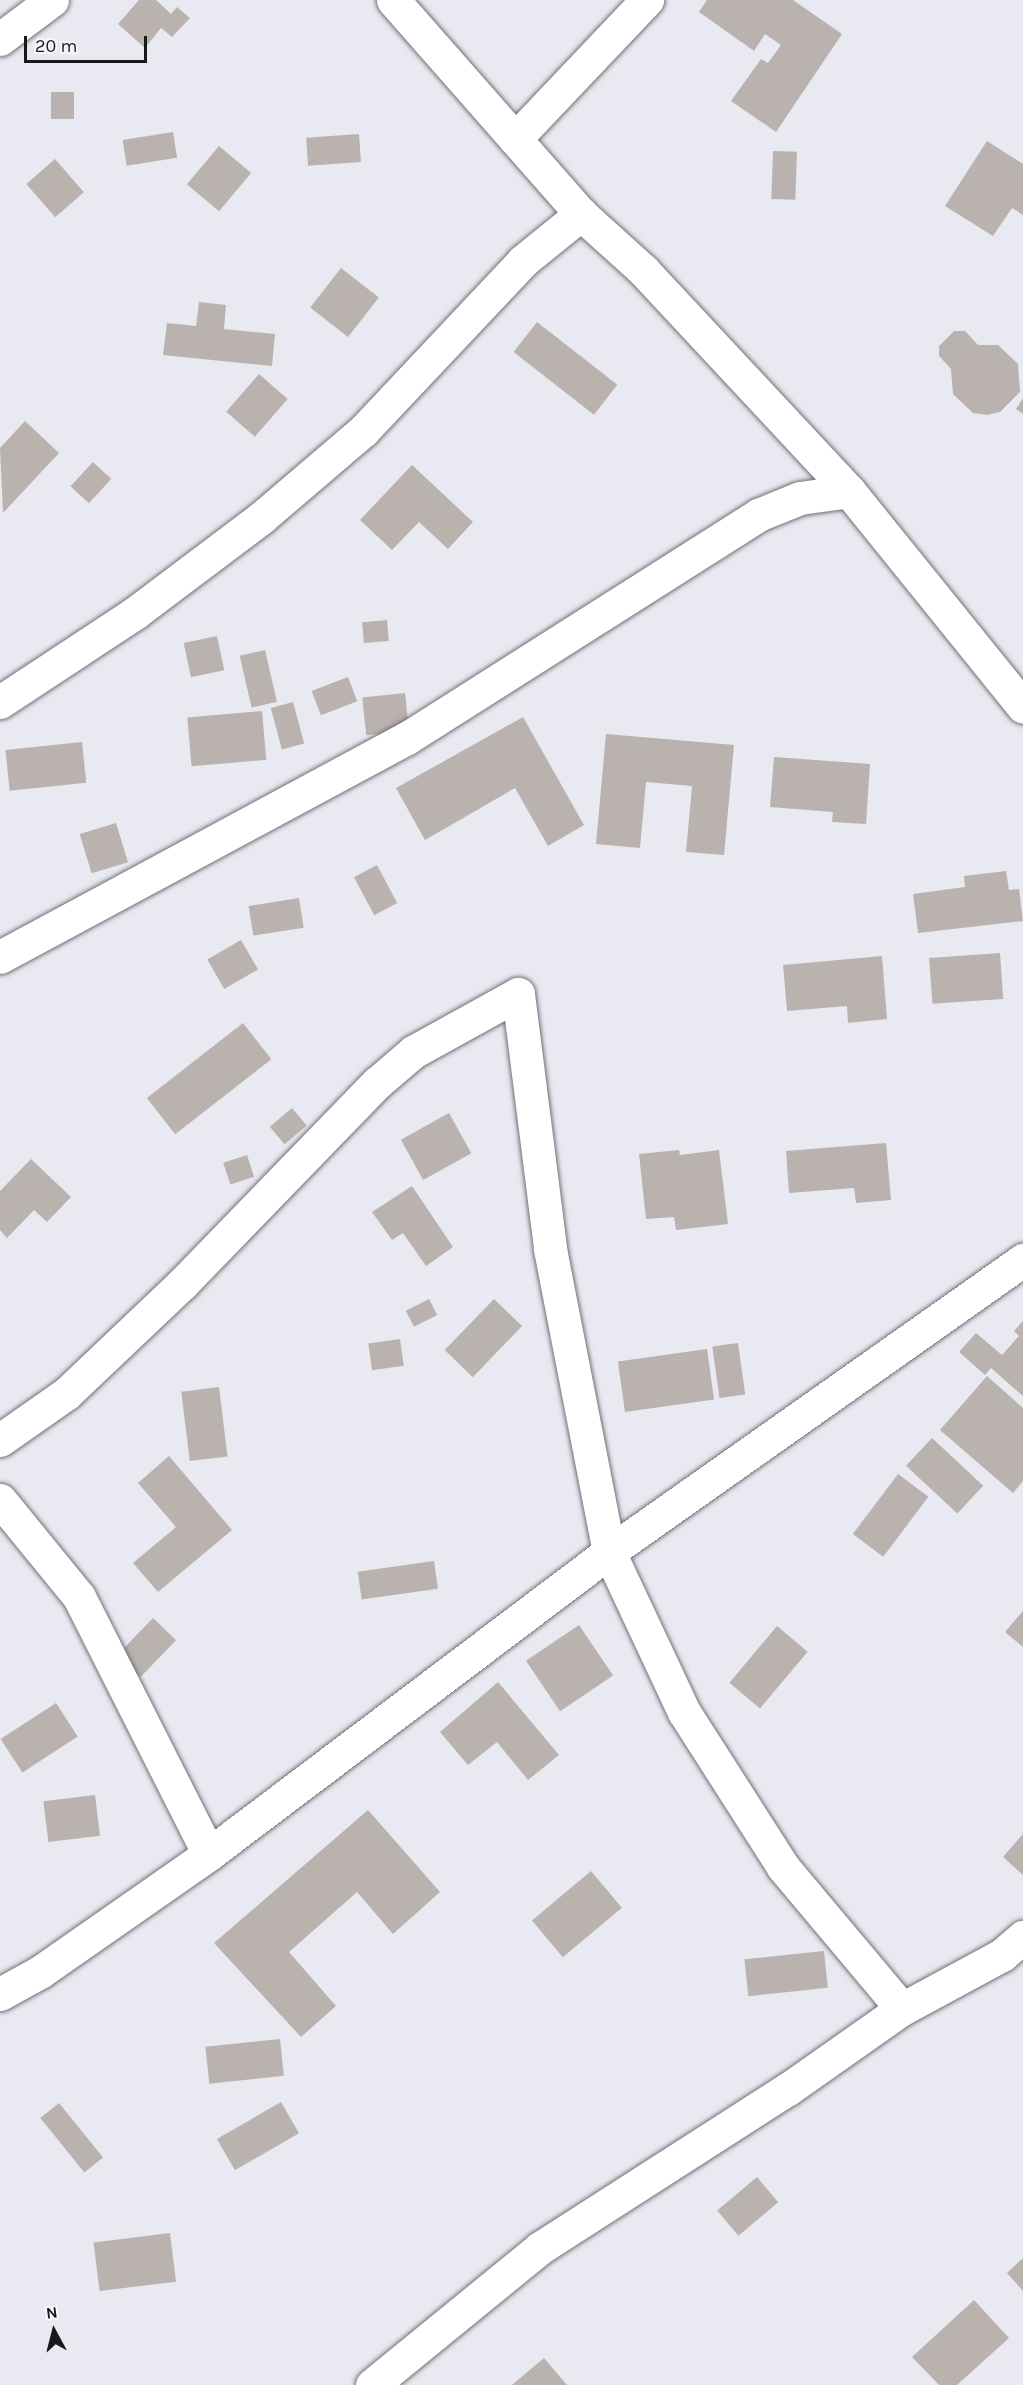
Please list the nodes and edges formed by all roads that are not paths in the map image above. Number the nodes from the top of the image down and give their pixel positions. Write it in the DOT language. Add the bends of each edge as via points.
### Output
graph roads {
  1 [pos="52,0"];
  2 [pos="393,0"];
  3 [pos="647,0"];
  4 [pos="0,39"];
  5 [pos="515,139"];
  6 [pos="581,214"];
  7 [pos="849,490"];
  8 [pos="0,702"];
  9 [pos="1023,707"];
  10 [pos="0,957"];
  11 [pos="1023,1260"];
  12 [pos="0,1440"];
  13 [pos="0,1500"];
  14 [pos="609,1552"];
  15 [pos="209,1854"];
  16 [pos="1016,1956"];
  17 [pos="0,1994"];
  18 [pos="902,2009"];
  19 [pos="372,2385"];
  1 -- 4 [label="street"];
  2 -- 5 [label="street"];
  3 -- 5 [label="street"];
  5 -- 6 [label="street"];
  6 -- 7 [label="street" via="643,270"];
  6 -- 8 [label="street" via="523,261 363,431 261,518 135,613"];
  7 -- 9 [label="street"];
  7 -- 10 [label="street" via="800,498 758,515 407,738"];
  11 -- 14 [label="street"];
  12 -- 14 [label="street" via="67,1393 183,1283 377,1083 413,1052 518,994 550,1249"];
  13 -- 15 [label="street" via="79,1597"];
  14 -- 15 [label="street"];
  14 -- 18 [label="street" via="684,1712 764,1838 783,1867"];
  15 -- 17 [label="street" via="40,1972"];
  16 -- 18 [label="street"];
  18 -- 19 [label="street" via="788,2089 540,2248"];
}
